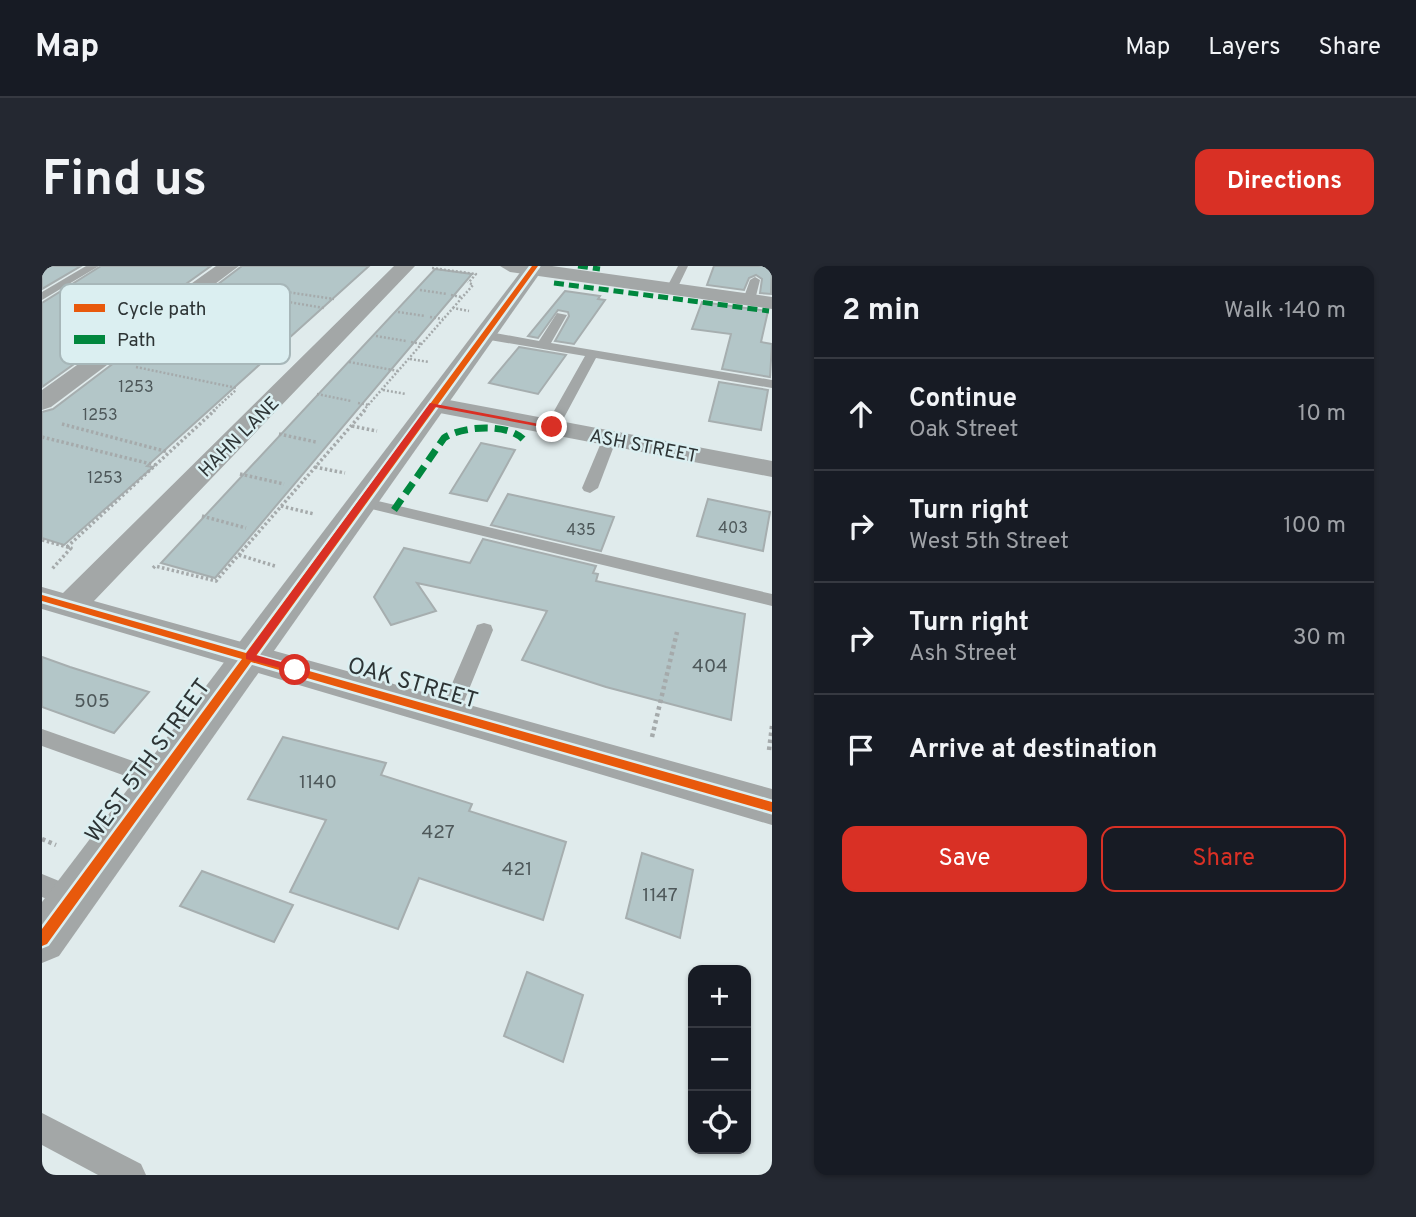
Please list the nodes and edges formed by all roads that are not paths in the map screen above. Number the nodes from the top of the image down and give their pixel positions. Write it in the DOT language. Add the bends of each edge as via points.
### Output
graph roads {
  1 [pos="94,266"];
  2 [pos="229,266"];
  3 [pos="682,266"];
  4 [pos="526,267"];
  5 [pos="416,275"];
  6 [pos="64,284"];
  7 [pos="204,284"];
  8 [pos="60,286"];
  9 [pos="672,289"];
  10 [pos="42,297"];
  11 [pos="772,303"];
  12 [pos="561,315"];
  13 [pos="484,335"];
  14 [pos="543,345"];
  15 [pos="591,356"];
  16 [pos="94,364"];
  17 [pos="772,384"];
  18 [pos="421,400"];
  19 [pos="42,402"];
  20 [pos="552,427"];
  21 [pos="610,438"];
  22 [pos="772,469"];
  23 [pos="590,488"];
  24 [pos="361,502"];
  25 [pos="469,510"];
  26 [pos="458,526"];
  27 [pos="55,591"];
  28 [pos="772,600"];
  29 [pos="484,630"];
  30 [pos="249,656"];
  31 [pos="449,714"];
  32 [pos="42,737"];
  33 [pos="159,779"];
  34 [pos="772,807"];
  35 [pos="57,892"];
  36 [pos="42,940"];
  37 [pos="42,1128"];
  38 [pos="130,1175"];
  1 -- 6 [label="lane"];
  2 -- 7 [label="street"];
  3 -- 9 [label="lane"];
  4 -- 9 [label="street"];
  4 -- 13 [label="street, WEST 5TH STREET"];
  5 -- 27 [label="street, HAHN LANE"];
  8 -- 10 [label="lane"];
  9 -- 11 [label="street" via="752,290"];
  12 -- 14 [label="lane"];
  13 -- 14 [label="lane"];
  13 -- 18 [label="street, WEST 5TH STREET"];
  14 -- 17 [label="lane"];
  15 -- 20 [label="lane"];
  16 -- 19 [label="street"];
  18 -- 20 [label="street, ASH STREET"];
  18 -- 24 [label="street, WEST 5TH STREET"];
  20 -- 21 [label="street, ASH STREET"];
  21 -- 22 [label="street, ASH STREET"];
  21 -- 23 [label="lane"];
  24 -- 26 [label="lane"];
  24 -- 30 [label="street, WEST 5TH STREET"];
  25 -- 26 [label="lane"];
  26 -- 28 [label="lane"];
  27 -- 30 [label="street, OAK STREET"];
  29 -- 31 [label="lane"];
  30 -- 31 [label="street, OAK STREET"];
  30 -- 33 [label="street, WEST 5TH STREET"];
  31 -- 34 [label="street, OAK STREET"];
  32 -- 33 [label="lane"];
  33 -- 35 [label="street, WEST 5TH STREET"];
  35 -- 36 [label="street, WEST 5TH STREET"];
  37 -- 38 [label="lane"];
}
